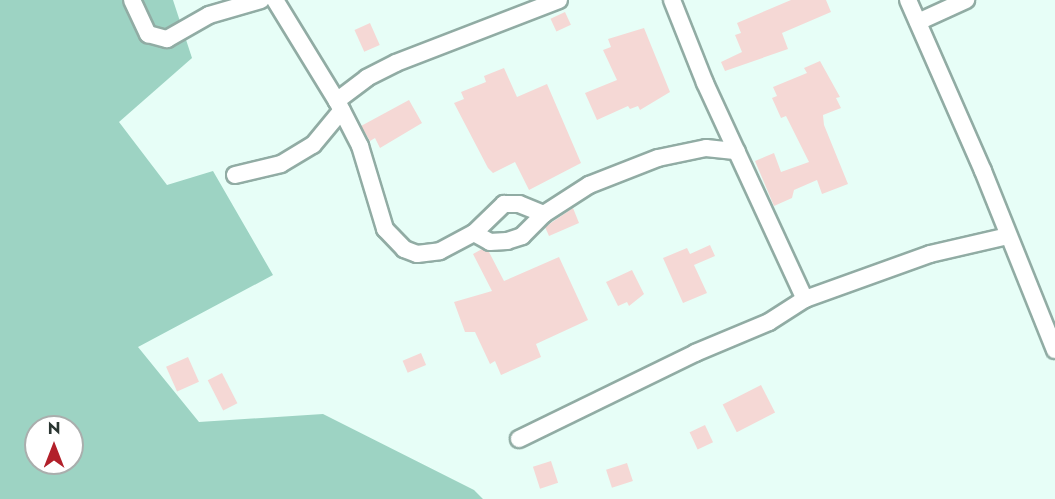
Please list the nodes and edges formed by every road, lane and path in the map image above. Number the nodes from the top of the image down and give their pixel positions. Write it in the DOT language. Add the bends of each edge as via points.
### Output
graph roads {
  1 [pos="132,0"];
  2 [pos="261,0"];
  3 [pos="275,0"];
  4 [pos="559,0"];
  5 [pos="672,0"];
  6 [pos="908,0"];
  7 [pos="966,0"];
  8 [pos="918,22"];
  9 [pos="339,106"];
  10 [pos="728,130"];
  11 [pos="706,148"];
  12 [pos="737,151"];
  13 [pos="236,175"];
  14 [pos="544,214"];
  15 [pos="474,233"];
  16 [pos="1008,236"];
  17 [pos="805,299"];
  18 [pos="1055,351"];
  19 [pos="519,439"];
  1 -- 2 [label="street" via="148,34 167,39 209,15"];
  3 -- 9 [label="street"];
  4 -- 9 [label="street" via="396,63 367,78"];
  5 -- 10 [label="street"];
  6 -- 8 [label="street"];
  7 -- 8 [label="street"];
  8 -- 16 [label="street"];
  9 -- 13 [label="street" via="314,145 281,164"];
  9 -- 15 [label="street" via="360,146 385,229 404,249 417,254 440,251"];
  10 -- 11 [label="street"];
  10 -- 12 [label="street"];
  11 -- 12 [label="street"];
  11 -- 14 [label="street" via="658,158 599,182"];
  12 -- 17 [label="street"];
  14 -- 15 [label="street" via="522,236 507,241 490,242"];
  14 -- 15 [label="street" via="519,204 504,204"];
  16 -- 17 [label="street" via="930,254"];
  16 -- 18 [label="street"];
  17 -- 19 [label="street" via="769,322 695,353"];
}
